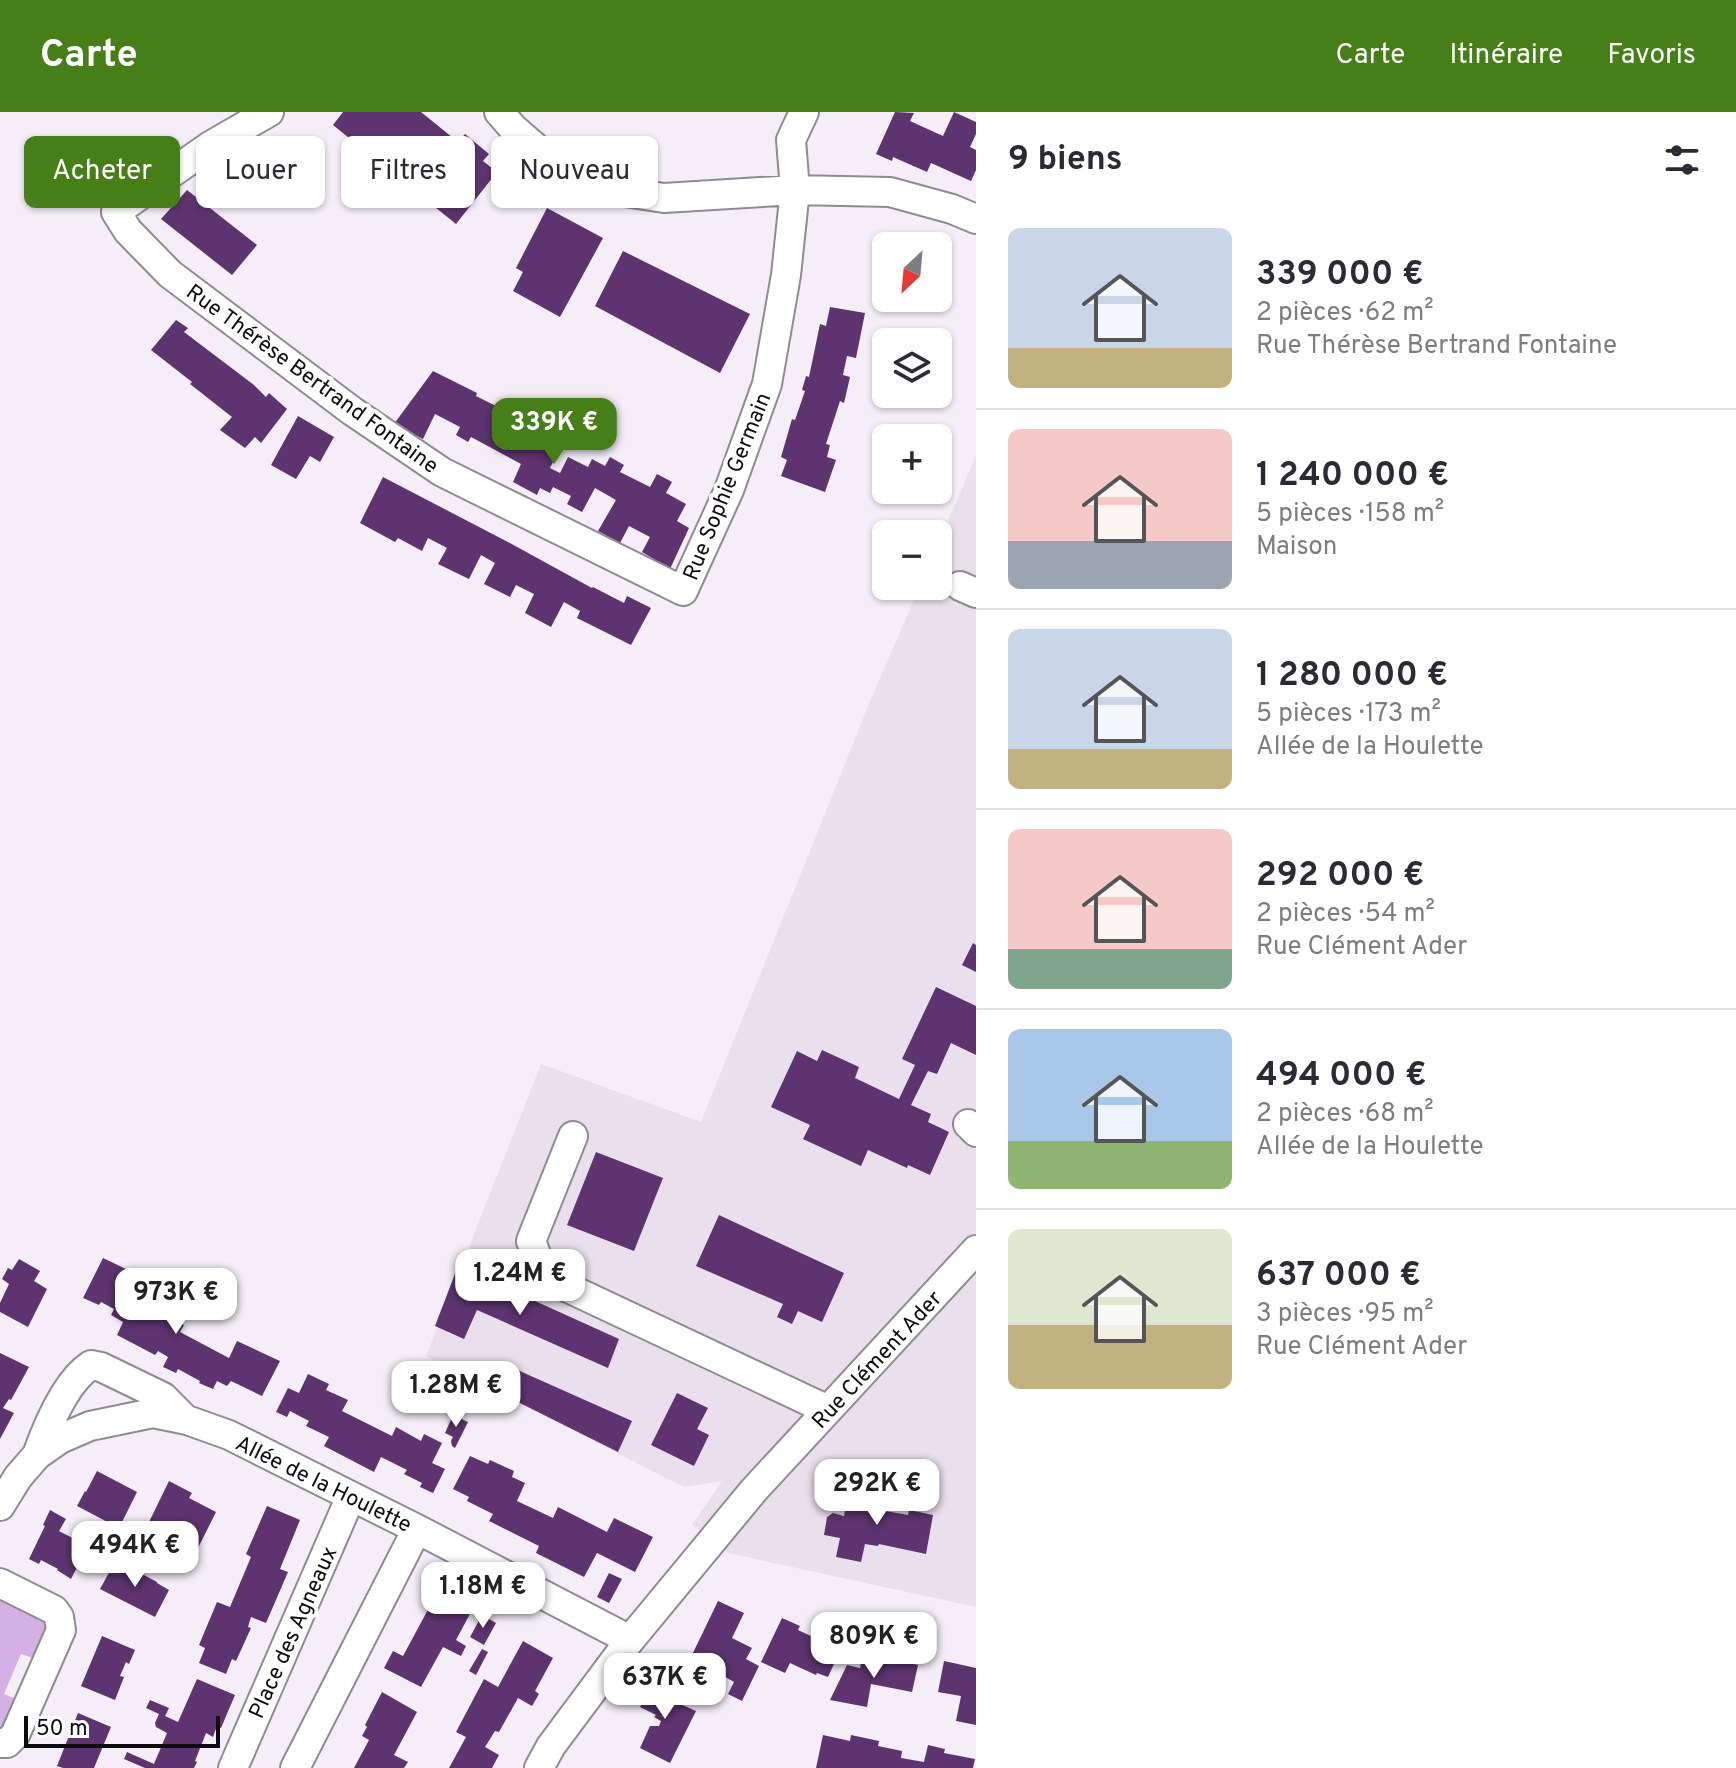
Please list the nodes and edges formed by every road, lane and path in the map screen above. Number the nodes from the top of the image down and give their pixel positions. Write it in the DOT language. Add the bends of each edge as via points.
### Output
graph roads {
  1 [pos="269,112"];
  2 [pos="499,112"];
  3 [pos="804,112"];
  4 [pos="795,190"];
  5 [pos="976,219"];
  6 [pos="683,591"];
  7 [pos="573,1136"];
  8 [pos="976,1250"];
  9 [pos="828,1410"];
  10 [pos="187,1420"];
  11 [pos="37,1455"];
  12 [pos="351,1496"];
  13 [pos="0,1506"];
  14 [pos="417,1529"];
  15 [pos="0,1583"];
  16 [pos="630,1640"];
  17 [pos="0,1743"];
  18 [pos="233,1768"];
  19 [pos="295,1768"];
  20 [pos="539,1768"];
  1 -- 6 [label="street, Rue Thérèse Bertrand Fontaine" via="116,212 128,231 170,274 442,472"];
  2 -- 4 [label="street" via="543,154 580,177 618,191 664,198"];
  3 -- 4 [label="street, Rue Sophie Germain" via="791,140"];
  4 -- 5 [label="street" via="890,192"];
  4 -- 6 [label="street, Rue Sophie Germain" via="767,384 729,490"];
  7 -- 9 [label="street" via="531,1241 545,1277"];
  8 -- 9 [label="street, Rue Clément Ader"];
  9 -- 16 [label="street, Rue Clément Ader"];
  10 -- 11 [label="street, Allée de la Houlette" via="153,1413 122,1418 60,1439"];
  10 -- 11 [label="street, Allée de la Houlette" via="163,1397 91,1365 50,1420"];
  10 -- 12 [label="street, Allée de la Houlette" via="229,1435"];
  11 -- 13 [label="street, Allée de la Houlette"];
  12 -- 14 [label="street, Allée de la Houlette"];
  12 -- 18 [label="street, Place des Agneaux"];
  14 -- 16 [label="street, Allée de la Houlette"];
  14 -- 19 [label="street"];
  15 -- 17 [label="street" via="54,1610 61,1630 15,1735"];
  16 -- 20 [label="street, Rue Clément Ader"];
}
